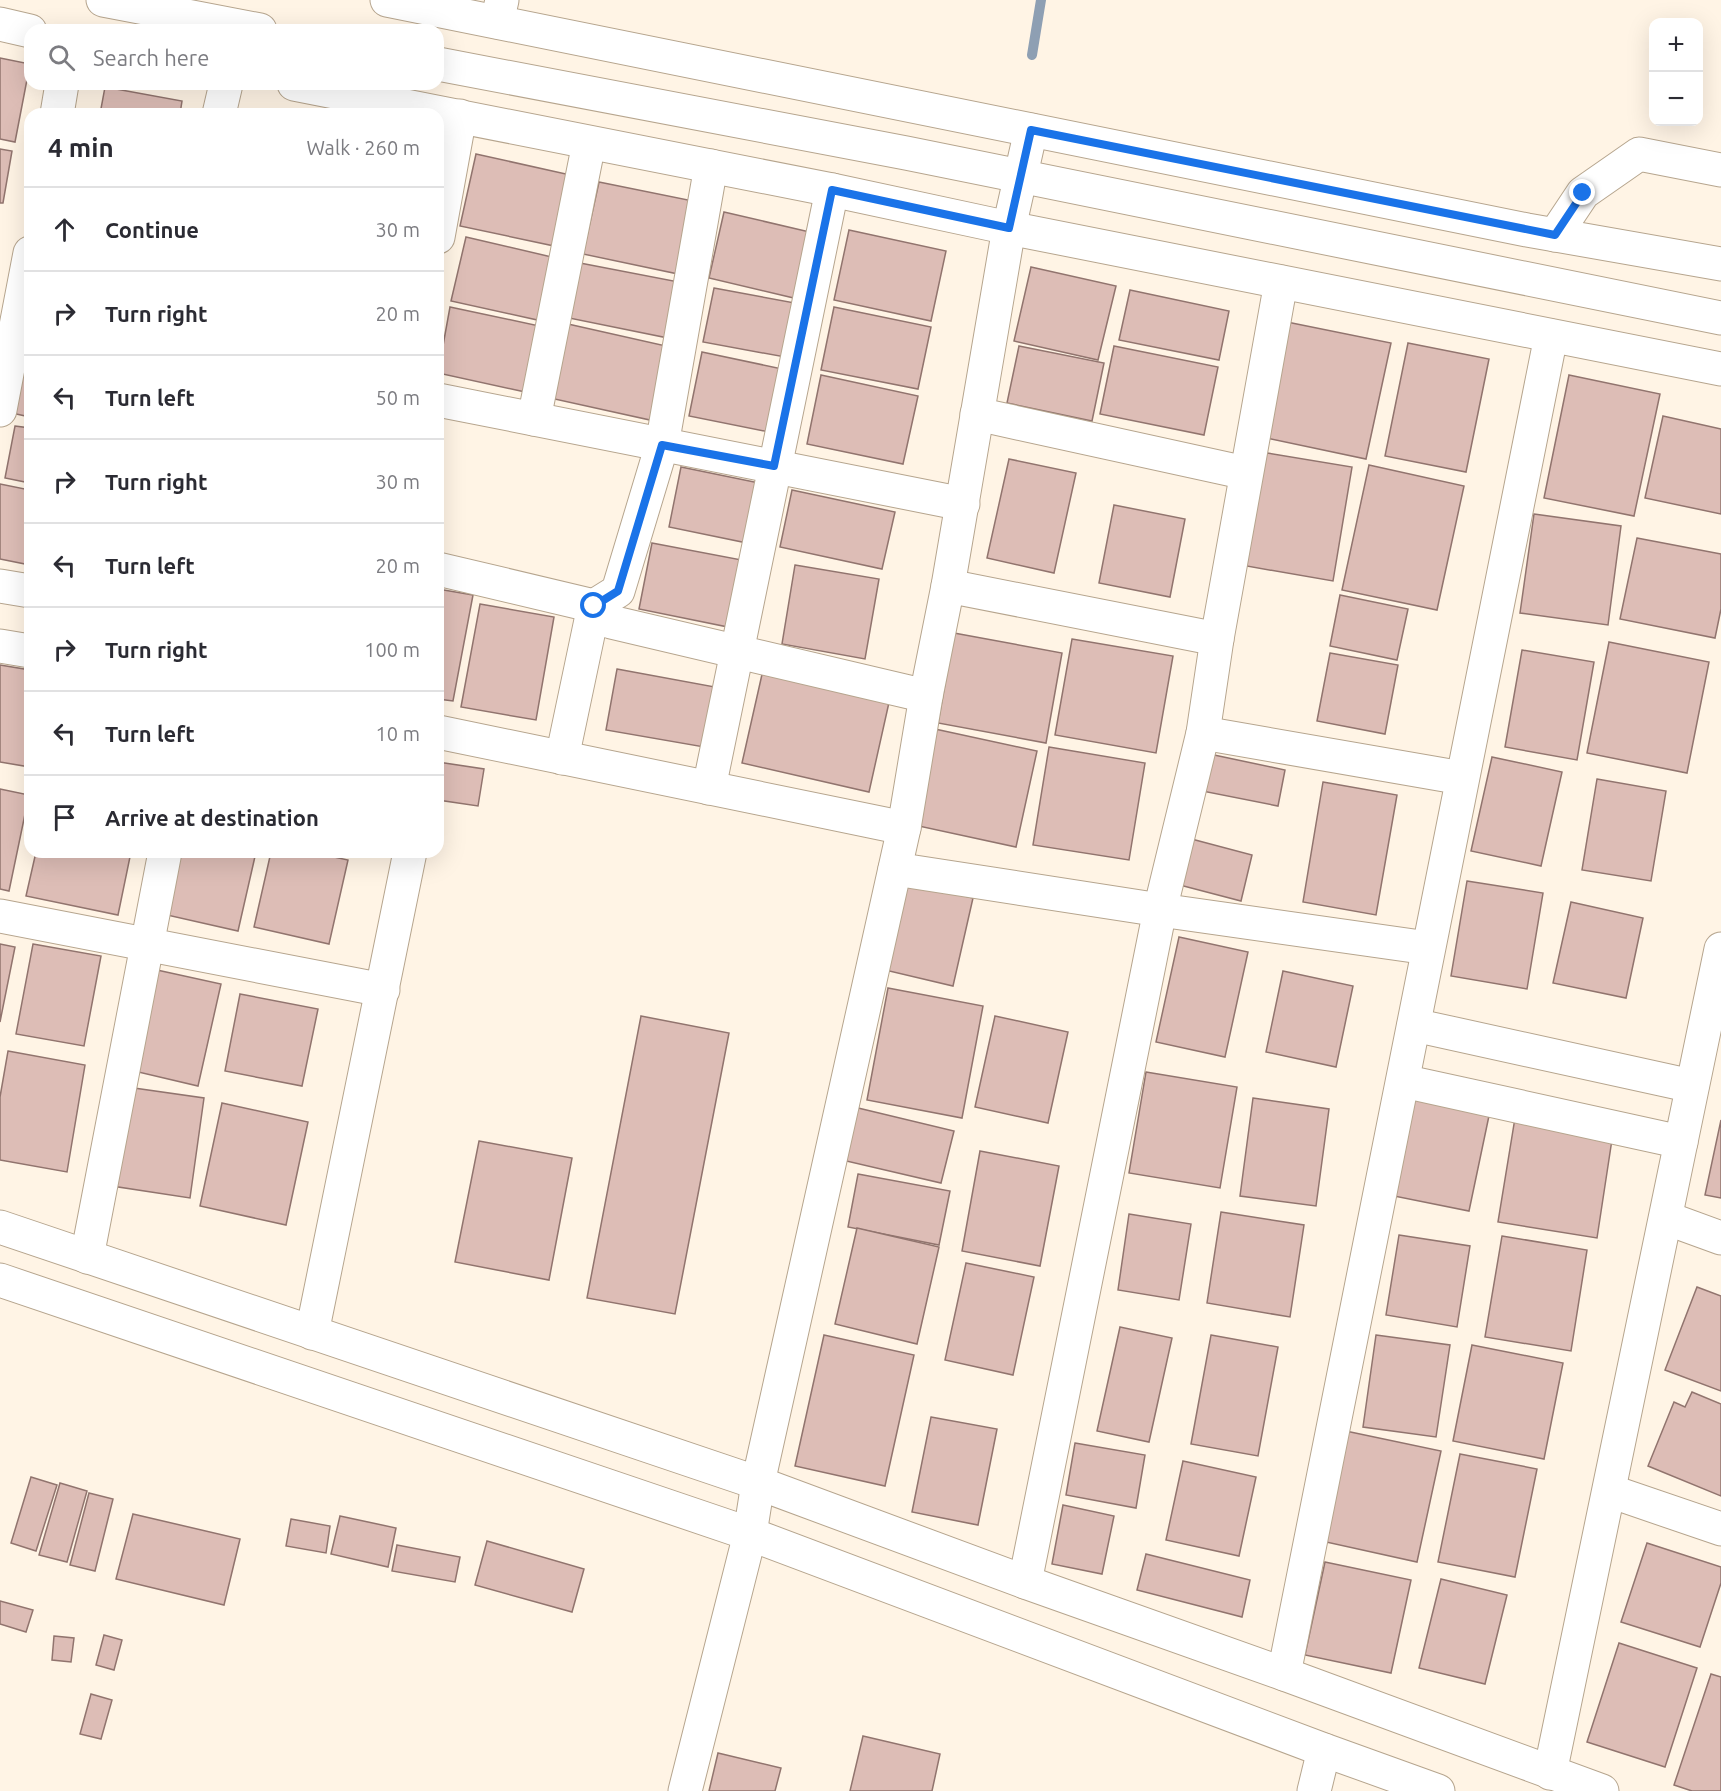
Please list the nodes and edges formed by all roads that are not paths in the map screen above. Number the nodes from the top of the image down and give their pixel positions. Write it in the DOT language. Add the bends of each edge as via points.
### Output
graph roads {
  1 [pos="103,0"];
  2 [pos="387,0"];
  3 [pos="500,11"];
  4 [pos="0,24"];
  5 [pos="229,24"];
  6 [pos="24,30"];
  7 [pos="444,65"];
  8 [pos="61,90"];
  9 [pos="225,90"];
  10 [pos="306,90"];
  11 [pos="331,103"];
  12 [pos="58,108"];
  13 [pos="220,108"];
  14 [pos="381,108"];
  15 [pos="444,114"];
  16 [pos="460,116"];
  17 [pos="1031,130"];
  18 [pos="589,143"];
  19 [pos="711,166"];
  20 [pos="1721,170"];
  21 [pos="1022,178"];
  22 [pos="832,190"];
  23 [pos="444,204"];
  24 [pos="1009,228"];
  25 [pos="1555,235"];
  26 [pos="1721,264"];
  27 [pos="1281,282"];
  28 [pos="24,284"];
  29 [pos="1721,318"];
  30 [pos="1551,336"];
  31 [pos="1721,369"];
  32 [pos="444,401"];
  33 [pos="0,410"];
  34 [pos="977,414"];
  35 [pos="534,418"];
  36 [pos="662,445"];
  37 [pos="774,466"];
  38 [pos="1246,473"];
  39 [pos="963,504"];
  40 [pos="444,570"];
  41 [pos="0,586"];
  42 [pos="948,586"];
  43 [pos="24,590"];
  44 [pos="594,606"];
  45 [pos="1217,639"];
  46 [pos="0,646"];
  47 [pos="24,650"];
  48 [pos="737,650"];
  49 [pos="926,696"];
  50 [pos="444,733"];
  51 [pos="1203,734"];
  52 [pos="562,758"];
  53 [pos="1462,778"];
  54 [pos="709,788"];
  55 [pos="904,828"];
  56 [pos="164,858"];
  57 [pos="409,858"];
  58 [pos="895,869"];
  59 [pos="1160,910"];
  60 [pos="0,916"];
  61 [pos="147,946"];
  62 [pos="1428,948"];
  63 [pos="1721,949"];
  64 [pos="383,990"];
  65 [pos="1414,1024"];
  66 [pos="1403,1081"];
  67 [pos="1692,1086"];
  68 [pos="1681,1142"];
  69 [pos="1666,1218"];
  70 [pos="0,1227"];
  71 [pos="1721,1238"];
  72 [pos="87,1257"];
  73 [pos="0,1280"];
  74 [pos="312,1333"];
  75 [pos="758,1483"];
  76 [pos="1610,1491"];
  77 [pos="1721,1529"];
  78 [pos="750,1534"];
  79 [pos="1024,1582"];
  80 [pos="1284,1674"];
  81 [pos="1324,1750"];
  82 [pos="1550,1773"];
  83 [pos="685,1791"];
  84 [pos="1314,1791"];
  85 [pos="1438,1791"];
  86 [pos="1602,1791"];
  1 -- 5 [label="street"];
  2 -- 3 [label="street"];
  3 -- 17 [label="street"];
  4 -- 6 [label="street"];
  7 -- 21 [label="street"];
  8 -- 12 [label="street"];
  9 -- 13 [label="street"];
  10 -- 11 [label="street"];
  11 -- 14 [label="street"];
  15 -- 16 [label="street"];
  16 -- 18 [label="street"];
  16 -- 23 [label="street"];
  17 -- 21 [label="street"];
  17 -- 25 [label="street"];
  18 -- 19 [label="street"];
  18 -- 35 [label="street"];
  19 -- 22 [label="street"];
  19 -- 36 [label="street"];
  20 -- 25 [label="street" via="1638,154 1583,193"];
  21 -- 24 [label="street"];
  21 -- 29 [label="street"];
  22 -- 24 [label="street"];
  22 -- 37 [label="street"];
  24 -- 27 [label="street"];
  24 -- 34 [label="street"];
  25 -- 26 [label="street"];
  27 -- 30 [label="street"];
  27 -- 38 [label="street"];
  28 -- 33 [label="street"];
  30 -- 31 [label="street"];
  30 -- 53 [label="street"];
  32 -- 35 [label="street"];
  34 -- 38 [label="street"];
  34 -- 39 [label="street"];
  35 -- 36 [label="street"];
  36 -- 37 [label="street"];
  36 -- 44 [label="street" via="618,591"];
  37 -- 39 [label="street"];
  37 -- 48 [label="street"];
  38 -- 45 [label="street"];
  39 -- 42 [label="street"];
  40 -- 44 [label="street"];
  41 -- 43 [label="street"];
  42 -- 45 [label="street"];
  42 -- 49 [label="street"];
  44 -- 48 [label="street" via="611,622"];
  44 -- 52 [label="street"];
  45 -- 51 [label="street"];
  46 -- 47 [label="street"];
  48 -- 49 [label="street"];
  48 -- 54 [label="street"];
  49 -- 55 [label="street"];
  50 -- 52 [label="street"];
  51 -- 53 [label="street"];
  51 -- 59 [label="street"];
  52 -- 54 [label="street"];
  53 -- 62 [label="street"];
  54 -- 55 [label="street"];
  55 -- 58 [label="street"];
  56 -- 61 [label="street"];
  57 -- 64 [label="street"];
  58 -- 59 [label="street"];
  58 -- 75 [label="street"];
  59 -- 62 [label="street"];
  59 -- 79 [label="street"];
  60 -- 61 [label="street"];
  61 -- 64 [label="street"];
  61 -- 72 [label="street"];
  62 -- 65 [label="street"];
  63 -- 67 [label="street"];
  64 -- 74 [label="street"];
  65 -- 66 [label="street"];
  65 -- 67 [label="street"];
  66 -- 68 [label="street"];
  66 -- 80 [label="street"];
  67 -- 68 [label="street"];
  68 -- 69 [label="street"];
  69 -- 71 [label="street"];
  69 -- 76 [label="street"];
  70 -- 72 [label="street"];
  72 -- 74 [label="street"];
  73 -- 78 [label="street"];
  74 -- 75 [label="street"];
  75 -- 78 [label="street"];
  75 -- 79 [label="street"];
  76 -- 77 [label="street"];
  76 -- 82 [label="street"];
  78 -- 81 [label="street"];
  78 -- 83 [label="street"];
  79 -- 80 [label="street"];
  80 -- 82 [label="street"];
  81 -- 84 [label="street"];
  81 -- 85 [label="street"];
  82 -- 86 [label="street"];
}
